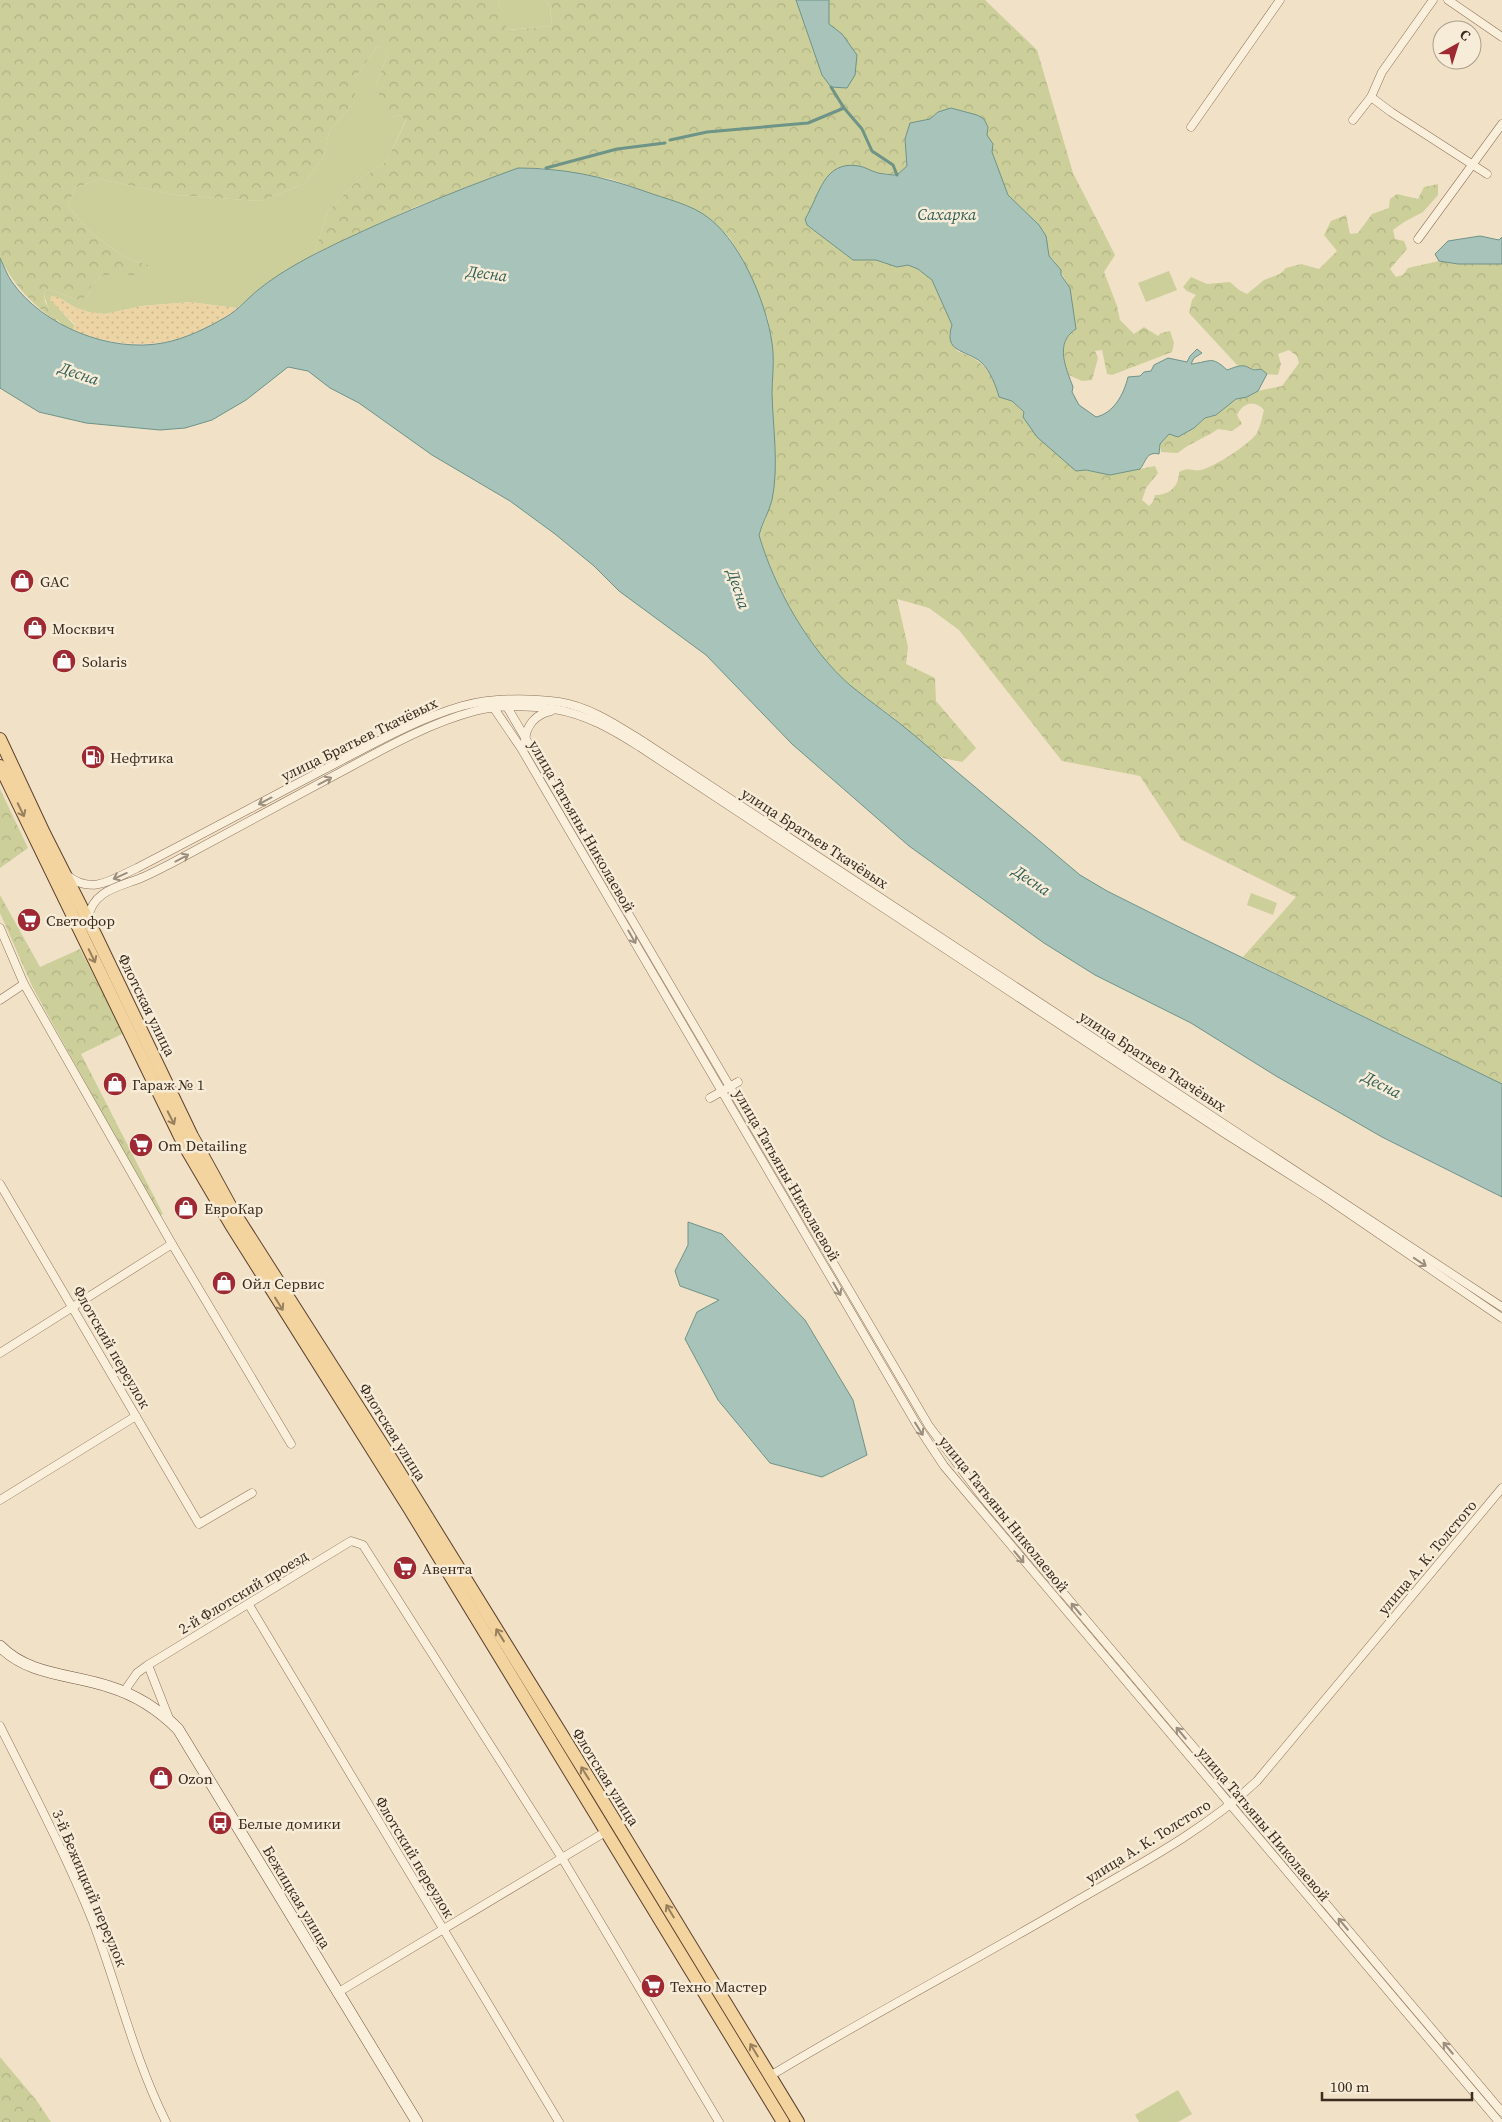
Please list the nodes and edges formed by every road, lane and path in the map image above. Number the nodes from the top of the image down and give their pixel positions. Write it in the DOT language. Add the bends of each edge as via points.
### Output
graph roads {
  1 [pos="1280,0"];
  2 [pos="1432,0"];
  3 [pos="1448,0"];
  4 [pos="1502,37"];
  5 [pos="1370,97"];
  6 [pos="1353,120"];
  7 [pos="1502,124"];
  8 [pos="1191,127"];
  9 [pos="1472,163"];
  10 [pos="1487,174"];
  11 [pos="1418,239"];
  12 [pos="489,701"];
  13 [pos="505,704"];
  14 [pos="494,709"];
  15 [pos="485,710"];
  16 [pos="558,710"];
  17 [pos="0,739"];
  18 [pos="522,742"];
  19 [pos="0,766"];
  20 [pos="64,872"];
  21 [pos="87,920"];
  22 [pos="0,928"];
  23 [pos="24,984"];
  24 [pos="0,1000"];
  25 [pos="738,1082"];
  26 [pos="725,1089"];
  27 [pos="710,1098"];
  28 [pos="0,1184"];
  29 [pos="172,1244"];
  30 [pos="1502,1307"];
  31 [pos="73,1308"];
  32 [pos="1502,1318"];
  33 [pos="0,1353"];
  34 [pos="136,1416"];
  35 [pos="291,1444"];
  36 [pos="1502,1488"];
  37 [pos="252,1492"];
  38 [pos="0,1500"];
  39 [pos="249,1605"];
  40 [pos="0,1646"];
  41 [pos="148,1665"];
  42 [pos="123,1693"];
  43 [pos="171,1722"];
  44 [pos="0,1726"];
  45 [pos="1237,1799"];
  46 [pos="1230,1805"];
  47 [pos="607,1831"];
  48 [pos="562,1858"];
  49 [pos="442,1930"];
  50 [pos="337,1993"];
  51 [pos="770,2076"];
  52 [pos="1502,2112"];
  53 [pos="166,2122"];
  54 [pos="417,2122"];
  55 [pos="559,2122"];
  56 [pos="719,2122"];
  57 [pos="783,2122"];
  58 [pos="798,2122"];
  59 [pos="1500,2122"];
  1 -- 8 [label="street"];
  2 -- 5 [label="street" via="1382,72"];
  3 -- 4 [label="street"];
  5 -- 6 [label="street"];
  5 -- 9 [label="street"];
  7 -- 9 [label="street"];
  9 -- 10 [label="street"];
  9 -- 11 [label="street"];
  12 -- 13 [label="street, улица Братьев Ткачёвых"];
  12 -- 14 [label="street, улица Татьяны Николаевой"];
  12 -- 20 [label="street, улица Братьев Ткачёвых, one-way" via="461,707 404,730 104,883 90,886 76,882"];
  13 -- 14 [label="street, улица Братьев Ткачёвых"];
  13 -- 16 [label="street, улица Братьев Ткачёвых"];
  13 -- 18 [label="street, улица Татьяны Николаевой"];
  13 -- 30 [label="street, улица Братьев Ткачёвых" via="559,702 609,720"];
  14 -- 15 [label="street, улица Братьев Ткачёвых"];
  14 -- 18 [label="street, улица Татьяны Николаевой"];
  15 -- 18 [label="street"];
  21 -- 15 [label="street, улица Братьев Ткачёвых, one-way" via="96,898 107,890 143,878 375,754 463,714"];
  16 -- 18 [label="street" via="545,712 536,718"];
  16 -- 32 [label="street, улица Братьев Ткачёвых, one-way" via="576,713 606,726 640,747 1322,1195"];
  17 -- 20 [label="main road, Флотская улица"];
  18 -- 26 [label="street, улица Татьяны Николаевой"];
  19 -- 47 [label="main road, Флотская улица, one-way" via="184,1144"];
  20 -- 21 [label="main road, Флотская улица"];
  51 -- 21 [label="main road, Флотская улица, one-way" via="392,1460 232,1209 192,1136"];
  22 -- 23 [label="street"];
  23 -- 24 [label="street"];
  23 -- 29 [label="street"];
  25 -- 26 [label="street"];
  26 -- 27 [label="street"];
  45 -- 26 [label="street, улица Татьяны Николаевой, one-way" via="984,1500 934,1433"];
  26 -- 46 [label="street, улица Татьяны Николаевой, one-way" via="921,1432 944,1466"];
  28 -- 31 [label="street, Флотский переулок"];
  29 -- 31 [label="street"];
  29 -- 35 [label="street"];
  31 -- 33 [label="street"];
  31 -- 34 [label="street, Флотский переулок"];
  34 -- 37 [label="street, Флотский переулок" via="199,1524"];
  34 -- 38 [label="street"];
  36 -- 45 [label="street, улица А. К. Толстого" via="1258,1780"];
  39 -- 41 [label="street, 2-й Флотский проезд"];
  39 -- 48 [label="street, 2-й Флотский проезд" via="351,1542 363,1545"];
  39 -- 49 [label="street, Флотский переулок"];
  40 -- 42 [label="street, Бежицкая улица" via="31,1666"];
  41 -- 42 [label="street, 2-й Флотский проезд" via="137,1673"];
  41 -- 43 [label="street"];
  42 -- 43 [label="street, Бежицкая улица" via="156,1709"];
  43 -- 50 [label="street, Бежицкая улица" via="186,1740"];
  44 -- 53 [label="street, 3-й Бежицкий переулок" via="92,1921 134,2043"];
  45 -- 46 [label="street, улица А. К. Толстого"];
  52 -- 45 [label="street, улица Татьяны Николаевой, one-way"];
  46 -- 51 [label="street, улица А. К. Толстого" via="1132,1869"];
  46 -- 59 [label="street, улица Татьяны Николаевой"];
  47 -- 48 [label="street"];
  47 -- 57 [label="main road, Флотская улица"];
  48 -- 49 [label="street"];
  48 -- 56 [label="street"];
  49 -- 50 [label="street"];
  49 -- 55 [label="street, Флотский переулок"];
  50 -- 54 [label="street, Бежицкая улица"];
  51 -- 58 [label="main road, Флотская улица"];
}
